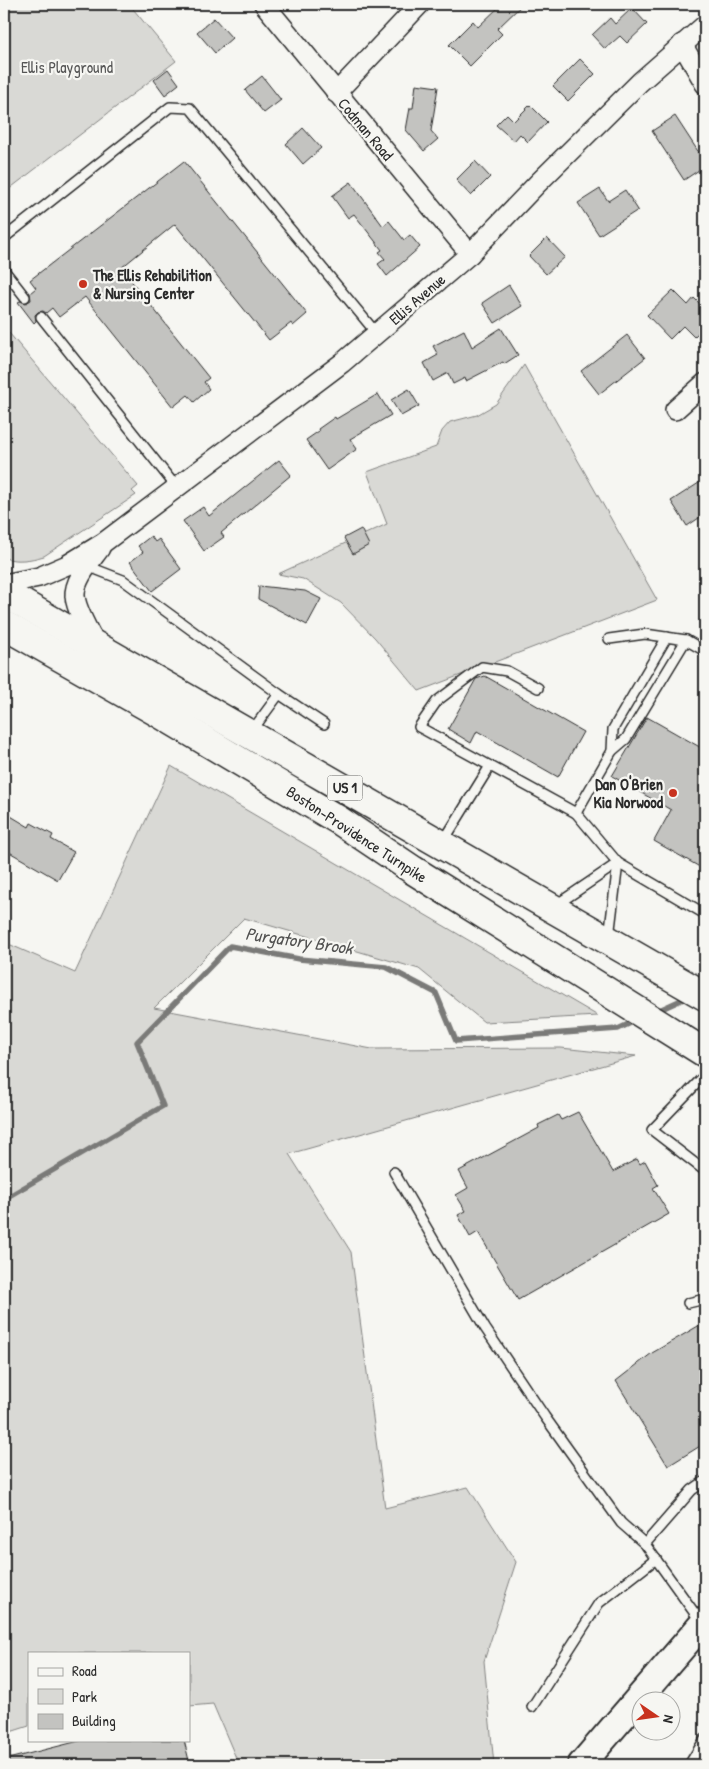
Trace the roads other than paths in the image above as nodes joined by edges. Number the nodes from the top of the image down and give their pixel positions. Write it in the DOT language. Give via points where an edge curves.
graph roads {
  1 [pos="264,4"];
  2 [pos="420,4"];
  3 [pos="705,25"];
  4 [pos="682,44"];
  5 [pos="705,84"];
  6 [pos="336,93"];
  7 [pos="4,238"];
  8 [pos="470,254"];
  9 [pos="4,270"];
  10 [pos="25,297"];
  11 [pos="41,317"];
  12 [pos="377,334"];
  13 [pos="705,383"];
  14 [pos="675,410"];
  15 [pos="177,488"];
  16 [pos="103,543"];
  17 [pos="87,566"];
  18 [pos="4,584"];
  19 [pos="4,593"];
  20 [pos="5,626"];
  21 [pos="667,637"];
  22 [pos="609,639"];
  23 [pos="686,640"];
  24 [pos="97,647"];
  25 [pos="705,651"];
  26 [pos="538,688"];
  27 [pos="279,694"];
  28 [pos="324,724"];
  29 [pos="249,734"];
  30 [pos="612,751"];
  31 [pos="490,766"];
  32 [pos="576,813"];
  33 [pos="442,844"];
  34 [pos="618,863"];
  35 [pos="553,907"];
  36 [pos="705,914"];
  37 [pos="608,940"];
  38 [pos="696,990"];
  39 [pos="705,1053"];
  40 [pos="705,1074"];
  41 [pos="705,1171"];
  42 [pos="394,1172"];
  43 [pos="705,1300"];
  44 [pos="688,1303"];
  45 [pos="705,1481"];
  46 [pos="646,1544"];
  47 [pos="656,1559"];
  48 [pos="704,1623"];
  49 [pos="532,1707"];
  50 [pos="705,1739"];
  51 [pos="581,1765"];
  52 [pos="689,1765"];
  1 -- 6 [label="street, Codman Road"];
  2 -- 6 [label="street"];
  3 -- 4 [label="street, Ellis Avenue"];
  4 -- 5 [label="street"];
  4 -- 8 [label="street, Ellis Avenue"];
  6 -- 8 [label="street, Codman Road"];
  7 -- 12 [label="lane" via="170,107 190,108"];
  8 -- 12 [label="street, Ellis Avenue"];
  9 -- 10 [label="lane"];
  11 -- 15 [label="lane"];
  12 -- 15 [label="street, Ellis Avenue"];
  13 -- 14 [label="street"];
  15 -- 16 [label="street, Ellis Avenue"];
  16 -- 17 [label="street, Ellis Avenue"];
  16 -- 18 [label="street, Ellis Avenue" via="67,565 39,577"];
  17 -- 24 [label="street, Ellis Avenue" via="80,576 75,596"];
  17 -- 27 [label="lane" via="123,580"];
  19 -- 24 [label="main road, Boston-Providence Turnpike / US 1"];
  20 -- 39 [label="main road, Boston-Providence Turnpike / US 1" via="340,821"];
  21 -- 22 [label="lane" via="645,634"];
  21 -- 23 [label="lane"];
  21 -- 30 [label="lane" via="613,729"];
  23 -- 25 [label="lane"];
  23 -- 30 [label="lane" via="626,740"];
  24 -- 29 [label="main road, Boston-Providence Turnpike / US 1"];
  26 -- 31 [label="lane" via="507,671 482,667 437,701 419,727"];
  27 -- 28 [label="lane"];
  27 -- 29 [label="lane"];
  29 -- 33 [label="main road, Boston-Providence Turnpike / US 1"];
  30 -- 32 [label="lane"];
  31 -- 32 [label="lane"];
  31 -- 33 [label="lane"];
  32 -- 34 [label="lane"];
  33 -- 35 [label="main road, Boston-Providence Turnpike / US 1"];
  34 -- 35 [label="lane"];
  34 -- 36 [label="lane"];
  34 -- 37 [label="lane"];
  35 -- 37 [label="main road, Boston-Providence Turnpike / US 1"];
  37 -- 38 [label="main road, Boston-Providence Turnpike / US 1"];
  40 -- 41 [label="lane" via="652,1130"];
  42 -- 46 [label="lane" via="485,1328 540,1410 621,1523"];
  43 -- 44 [label="lane"];
  45 -- 46 [label="lane" via="692,1490"];
  46 -- 47 [label="lane"];
  47 -- 48 [label="lane"];
  47 -- 49 [label="lane" via="599,1603"];
  48 -- 51 [label="main road"];
  50 -- 52 [label="lane"];
}
